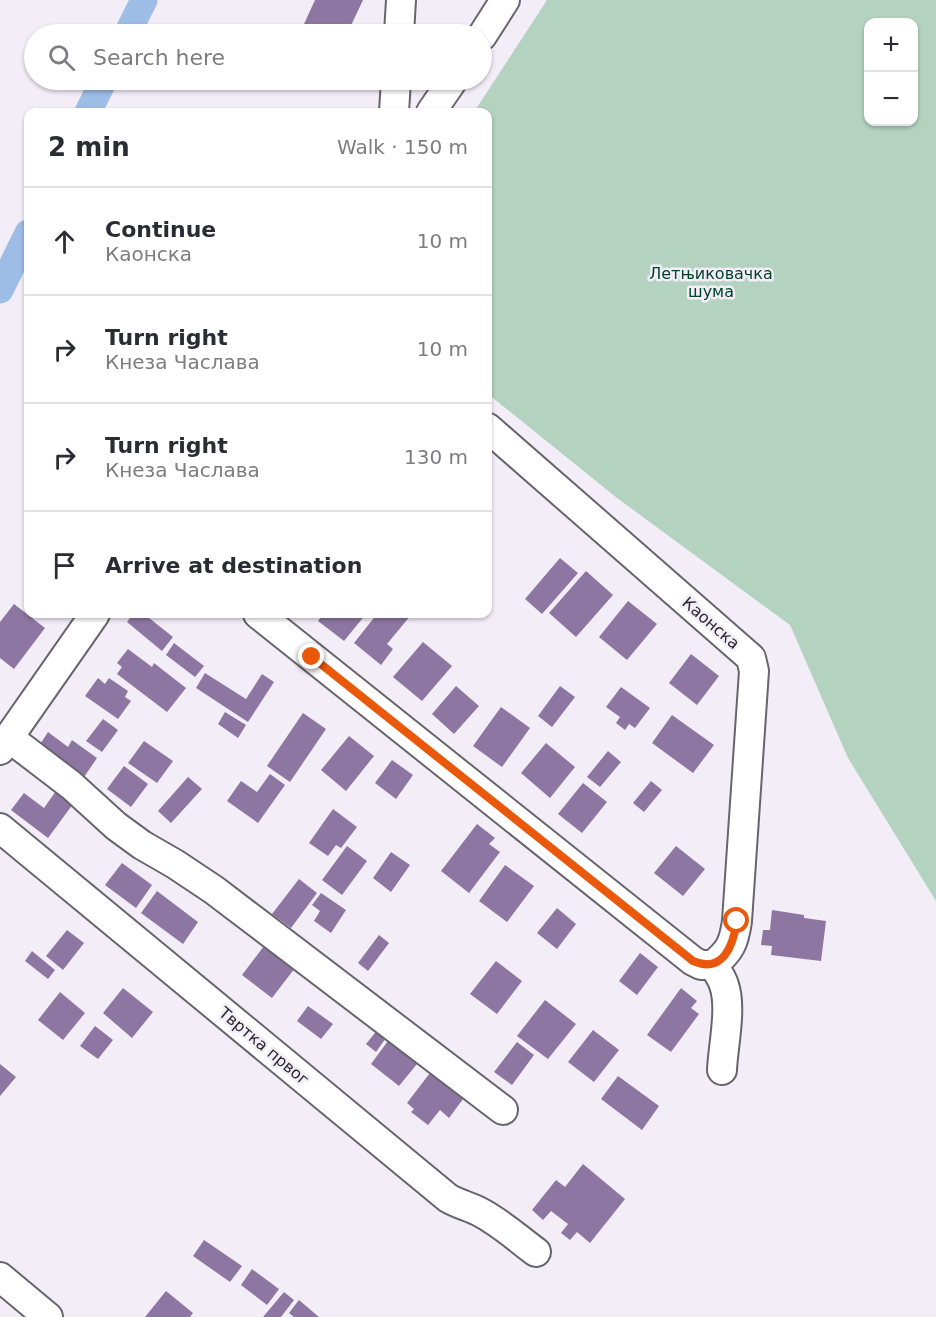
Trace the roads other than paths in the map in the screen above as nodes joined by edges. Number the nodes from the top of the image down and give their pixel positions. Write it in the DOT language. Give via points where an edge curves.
graph roads {
  1 [pos="401,0"];
  2 [pos="505,0"];
  3 [pos="400,24"];
  4 [pos="490,24"];
  5 [pos="395,90"];
  6 [pos="446,90"];
  7 [pos="394,108"];
  8 [pos="434,108"];
  9 [pos="492,431"];
  10 [pos="92,618"];
  11 [pos="263,618"];
  12 [pos="4,743"];
  13 [pos="0,828"];
  14 [pos="713,965"];
  15 [pos="722,1070"];
  16 [pos="503,1110"];
  17 [pos="536,1252"];
  18 [pos="0,1276"];
  19 [pos="48,1317"];
  1 -- 3 [label="street"];
  2 -- 4 [label="street"];
  5 -- 7 [label="street"];
  6 -- 8 [label="street"];
  9 -- 14 [label="street, Каонска" via="751,658 754,671 737,921 728,953"];
  10 -- 12 [label="street"];
  11 -- 14 [label="street" via="693,961"];
  12 -- 16 [label="street" via="71,784 116,826 214,890"];
  13 -- 17 [label="street, Твртка првог" via="448,1198 477,1210"];
  14 -- 15 [label="street" via="726,992"];
  18 -- 19 [label="street"];
}
